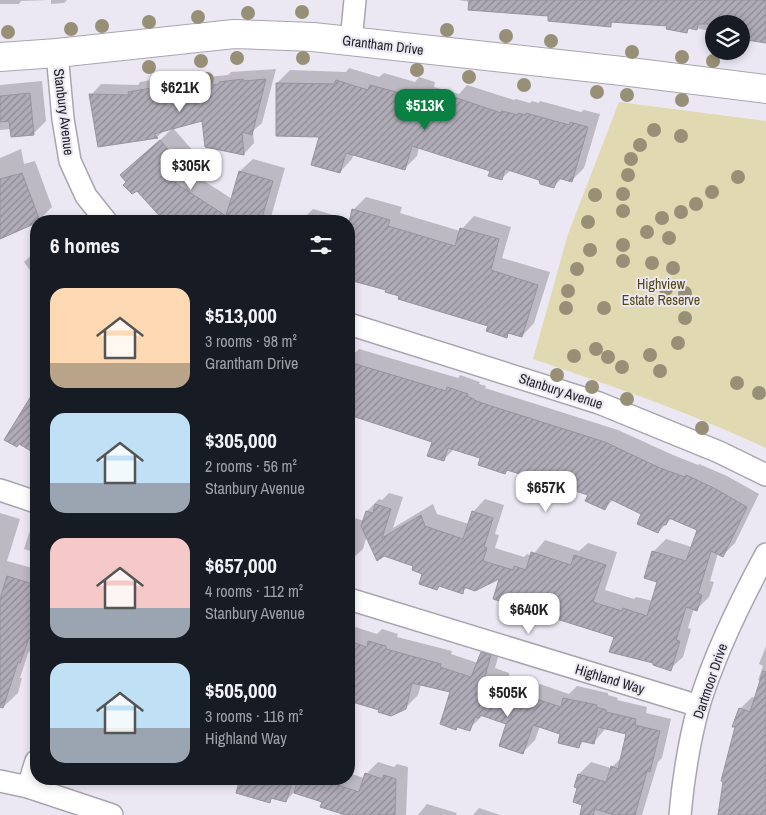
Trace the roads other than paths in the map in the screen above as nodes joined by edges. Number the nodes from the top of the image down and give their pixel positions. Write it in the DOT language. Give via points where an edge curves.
graph roads {
  1 [pos="355,0"];
  2 [pos="351,41"];
  3 [pos="57,53"];
  4 [pos="0,58"];
  5 [pos="766,89"];
  6 [pos="101,215"];
  7 [pos="355,326"];
  8 [pos="766,475"];
  9 [pos="0,490"];
  10 [pos="30,500"];
  11 [pos="766,554"];
  12 [pos="355,601"];
  13 [pos="699,706"];
  14 [pos="30,780"];
  15 [pos="0,781"];
  16 [pos="28,787"];
  17 [pos="112,815"];
  18 [pos="680,815"];
  1 -- 2 [label="street"];
  2 -- 3 [label="street, Grantham Drive" via="234,34"];
  2 -- 5 [label="street, Grantham Drive"];
  3 -- 4 [label="street, Grantham Drive"];
  3 -- 6 [label="street, Stanbury Avenue" via="70,161 86,196"];
  7 -- 8 [label="street, Stanbury Avenue" via="599,403 719,452"];
  9 -- 10 [label="street"];
  11 -- 13 [label="street, Dartmoor Drive" via="713,667"];
  12 -- 13 [label="street, Highland Way"];
  13 -- 18 [label="street, Dartmoor Drive"];
  14 -- 16 [label="street"];
  15 -- 16 [label="street"];
  16 -- 17 [label="street"];
}
